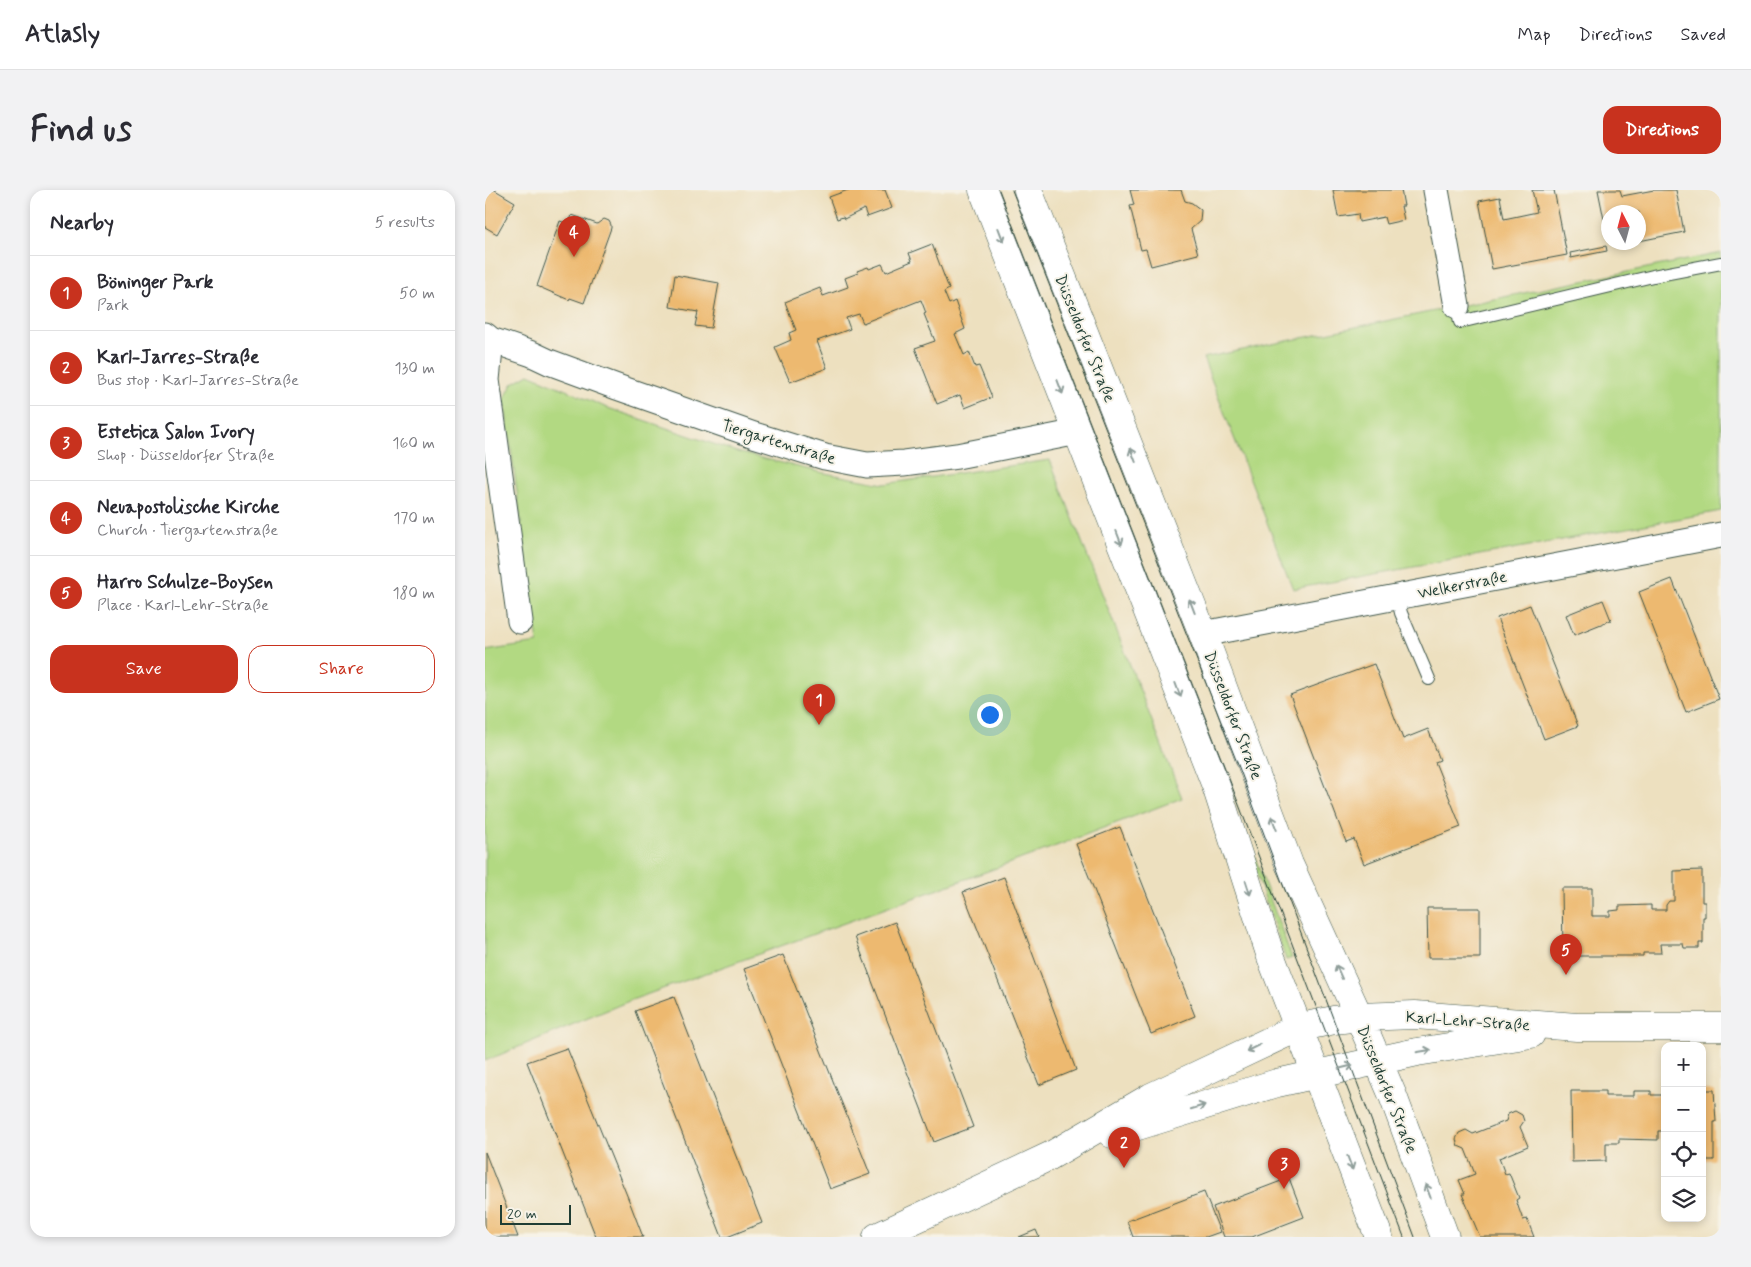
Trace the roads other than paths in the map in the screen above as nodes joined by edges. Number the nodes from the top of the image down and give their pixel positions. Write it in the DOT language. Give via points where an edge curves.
graph roads {
  1 [pos="983,190"];
  2 [pos="1028,190"];
  3 [pos="1436,190"];
  4 [pos="1721,264"];
  5 [pos="1457,306"];
  6 [pos="488,338"];
  7 [pos="1078,432"];
  8 [pos="1721,535"];
  9 [pos="1397,596"];
  10 [pos="520,621"];
  11 [pos="1203,634"];
  12 [pos="1429,679"];
  13 [pos="1359,1017"];
  14 [pos="1577,1027"];
  15 [pos="1721,1027"];
  16 [pos="1297,1028"];
  17 [pos="1377,1061"];
  18 [pos="1317,1075"];
  19 [pos="1049,1156"];
  20 [pos="877,1237"];
  21 [pos="1379,1237"];
  22 [pos="1445,1237"];
  1 -- 7 [label="main road, one-way"];
  11 -- 2 [label="main road, Düsseldorfer Straße, one-way"];
  3 -- 5 [label="street"];
  4 -- 5 [label="lane" via="1653,276 1460,322"];
  6 -- 7 [label="street, Tiergartenstraße" via="754,435 825,457 867,464 957,456"];
  6 -- 10 [label="street, Tiergartenstraße" via="487,380"];
  7 -- 16 [label="main road, one-way" via="1216,786"];
  8 -- 9 [label="street, Welkerstraße"];
  9 -- 11 [label="street, Welkerstraße"];
  9 -- 12 [label="lane"];
  13 -- 11 [label="main road, Düsseldorfer Straße, one-way" via="1289,864"];
  13 -- 14 [label="main road, Karl-Lehr-Straße" via="1415,1015"];
  13 -- 16 [label="main road, Karl-Lehr-Straße"];
  13 -- 17 [label="main road, Düsseldorfer Straße"];
  14 -- 15 [label="main road, Karl-Lehr-Straße"];
  17 -- 14 [label="main road, Karl-Lehr-Straße, one-way"];
  16 -- 18 [label="main road"];
  16 -- 19 [label="main road, Karl-Lehr-Straße, one-way" via="1151,1098"];
  18 -- 17 [label="main road, Karl-Lehr-Straße, one-way"];
  22 -- 17 [label="main road, Düsseldorfer Straße, one-way"];
  19 -- 18 [label="main road, Karl-Lehr-Straße, one-way" via="1170,1115 1277,1083"];
  18 -- 21 [label="main road, one-way"];
  19 -- 20 [label="main road"];
}
